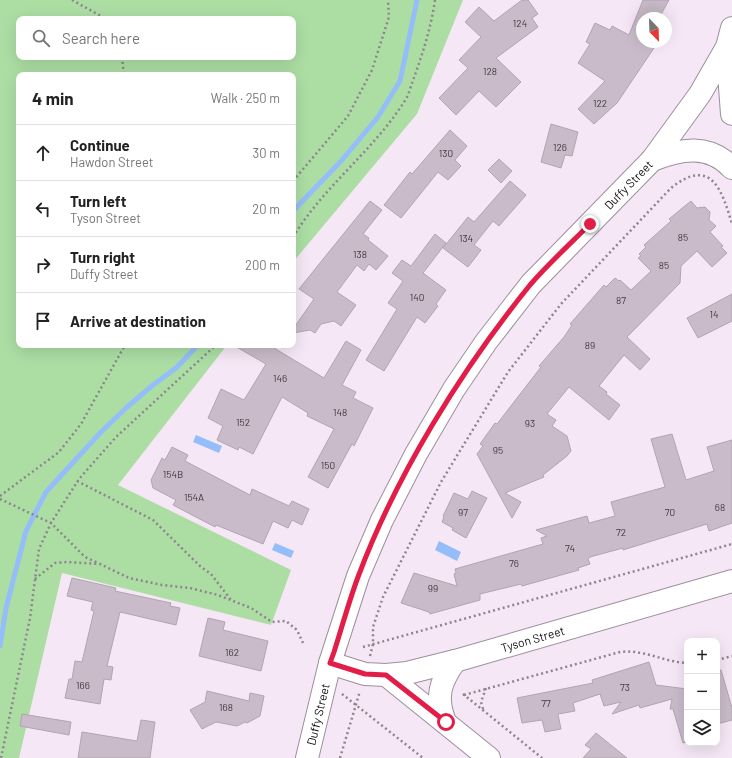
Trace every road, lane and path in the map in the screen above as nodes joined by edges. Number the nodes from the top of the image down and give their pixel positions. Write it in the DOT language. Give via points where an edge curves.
graph roads {
  1 [pos="72,0"];
  2 [pos="388,0"];
  3 [pos="435,0"];
  4 [pos="101,16"];
  5 [pos="730,38"];
  6 [pos="122,60"];
  7 [pos="124,72"];
  8 [pos="732,114"];
  9 [pos="652,160"];
  10 [pos="732,168"];
  11 [pos="296,177"];
  12 [pos="732,224"];
  13 [pos="296,232"];
  14 [pos="123,348"];
  15 [pos="213,348"];
  16 [pos="77,481"];
  17 [pos="0,496"];
  18 [pos="0,499"];
  19 [pos="50,523"];
  20 [pos="732,544"];
  21 [pos="100,564"];
  22 [pos="35,579"];
  23 [pos="732,581"];
  24 [pos="232,601"];
  25 [pos="303,644"];
  26 [pos="373,644"];
  27 [pos="363,647"];
  28 [pos="732,656"];
  29 [pos="720,659"];
  30 [pos="330,663"];
  31 [pos="684,663"];
  32 [pos="450,670"];
  33 [pos="386,675"];
  34 [pos="486,688"];
  35 [pos="464,695"];
  36 [pos="485,711"];
  37 [pos="446,722"];
  38 [pos="1,758"];
  39 [pos="307,758"];
  40 [pos="340,758"];
  41 [pos="423,758"];
  42 [pos="489,758"];
  43 [pos="542,758"];
  1 -- 4 [label="path"];
  2 -- 11 [label="path" via="389,17 372,70 348,116"];
  3 -- 13 [label="path" via="417,70 405,102 307,214"];
  5 -- 8 [label="street"];
  5 -- 9 [label="street, Duffy Street" via="700,94"];
  6 -- 7 [label="path"];
  9 -- 10 [label="street" via="669,153 687,150 706,152 728,163"];
  9 -- 30 [label="street, Duffy Street" via="531,284 454,389 382,520 358,576"];
  12 -- 26 [label="path" via="723,196 709,179 701,175 684,178 671,188 561,304 508,372 441,482 383,597 373,627"];
  14 -- 17 [label="path" via="81,424 59,452"];
  15 -- 16 [label="path" via="116,437"];
  16 -- 19 [label="path"];
  16 -- 24 [label="path" via="153,520 211,574"];
  18 -- 19 [label="path"];
  19 -- 21 [label="path" via="85,557"];
  19 -- 22 [label="path" via="39,549"];
  20 -- 26 [label="path"];
  21 -- 22 [label="path" via="55,563"];
  21 -- 24 [label="path" via="129,578 190,588"];
  22 -- 38 [label="path" via="30,618"];
  23 -- 32 [label="street, Tyson Street"];
  24 -- 25 [label="path" via="251,608 272,622 286,621 296,630"];
  26 -- 27 [label="path"];
  28 -- 29 [label="path"];
  30 -- 33 [label="street, Tyson Street" via="365,674"];
  30 -- 39 [label="street, Duffy Street"];
  31 -- 34 [label="path" via="640,652 620,652"];
  32 -- 33 [label="street, Tyson Street"];
  32 -- 35 [label="path"];
  32 -- 37 [label="street" via="440,694 440,708"];
  33 -- 37 [label="street"];
  34 -- 35 [label="path"];
  34 -- 36 [label="path" via="481,702"];
  35 -- 36 [label="path"];
  36 -- 43 [label="path"];
  37 -- 42 [label="street"];
  40 -- 41 [label="path" via="356,704"];
}
